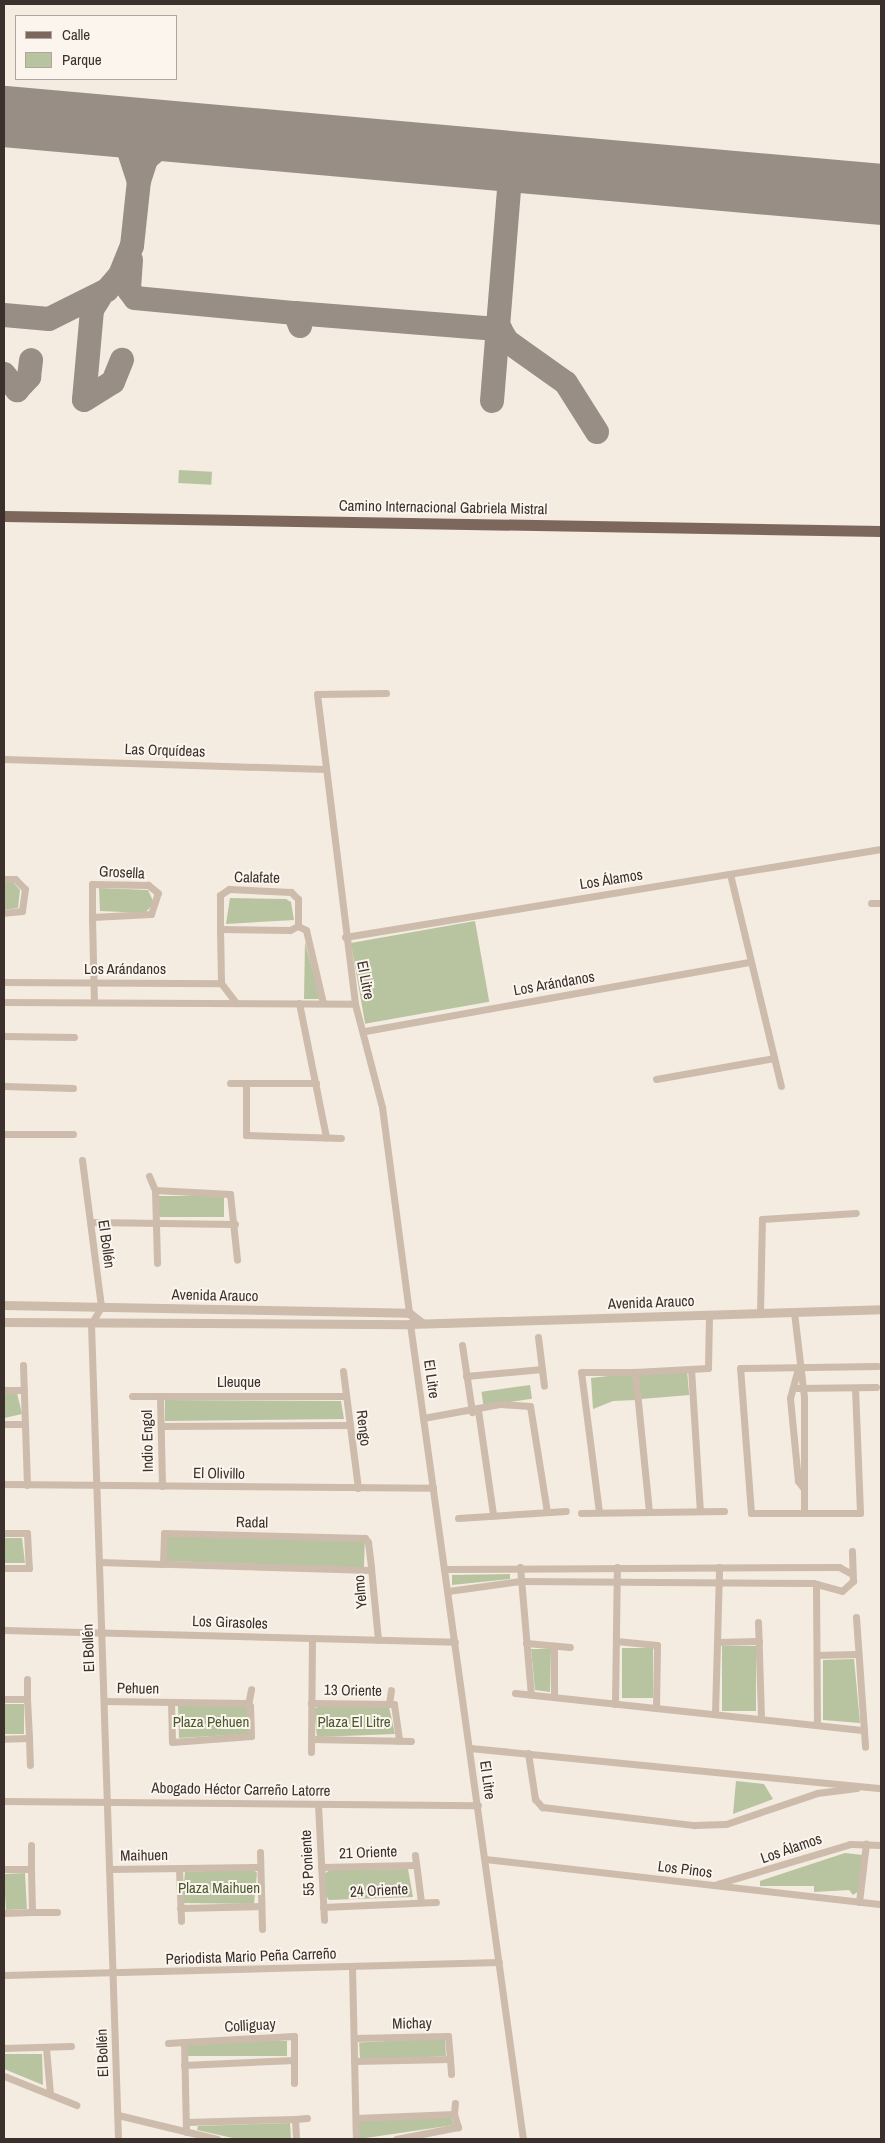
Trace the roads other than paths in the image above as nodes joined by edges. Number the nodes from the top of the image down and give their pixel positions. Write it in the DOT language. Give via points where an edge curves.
graph roads {
  1 [pos="4,516"];
  2 [pos="881,530"];
  3 [pos="386,693"];
  4 [pos="4,759"];
  5 [pos="325,769"];
  6 [pos="881,849"];
  7 [pos="730,874"];
  8 [pos="4,879"];
  9 [pos="872,903"];
  10 [pos="881,903"];
  11 [pos="4,913"];
  12 [pos="92,917"];
  13 [pos="298,926"];
  14 [pos="220,929"];
  15 [pos="345,937"];
  16 [pos="749,962"];
  17 [pos="4,982"];
  18 [pos="94,982"];
  19 [pos="221,983"];
  20 [pos="4,1002"];
  21 [pos="94,1002"];
  22 [pos="236,1003"];
  23 [pos="299,1003"];
  24 [pos="323,1004"];
  25 [pos="355,1004"];
  26 [pos="365,1031"];
  27 [pos="4,1036"];
  28 [pos="74,1037"];
  29 [pos="774,1058"];
  30 [pos="656,1079"];
  31 [pos="230,1083"];
  32 [pos="246,1083"];
  33 [pos="316,1083"];
  34 [pos="4,1086"];
  35 [pos="781,1086"];
  36 [pos="73,1088"];
  37 [pos="4,1134"];
  38 [pos="73,1134"];
  39 [pos="326,1137"];
  40 [pos="341,1138"];
  41 [pos="82,1160"];
  42 [pos="149,1176"];
  43 [pos="154,1190"];
  44 [pos="856,1213"];
  45 [pos="90,1222"];
  46 [pos="155,1223"];
  47 [pos="235,1224"];
  48 [pos="237,1260"];
  49 [pos="157,1263"];
  50 [pos="4,1305"];
  51 [pos="101,1307"];
  52 [pos="881,1309"];
  53 [pos="794,1312"];
  54 [pos="409,1313"];
  55 [pos="760,1313"];
  56 [pos="709,1314"];
  57 [pos="4,1322"];
  58 [pos="422,1323"];
  59 [pos="91,1324"];
  60 [pos="410,1324"];
  61 [pos="538,1337"];
  62 [pos="462,1345"];
  63 [pos="23,1364"];
  64 [pos="877,1366"];
  65 [pos="798,1367"];
  66 [pos="542,1368"];
  67 [pos="691,1369"];
  68 [pos="343,1371"];
  69 [pos="635,1372"];
  70 [pos="466,1376"];
  71 [pos="544,1386"];
  72 [pos="876,1387"];
  73 [pos="797,1388"];
  74 [pos="855,1388"];
  75 [pos="4,1390"];
  76 [pos="24,1390"];
  77 [pos="132,1396"];
  78 [pos="160,1396"];
  79 [pos="346,1396"];
  80 [pos="475,1411"];
  81 [pos="423,1418"];
  82 [pos="4,1424"];
  83 [pos="25,1424"];
  84 [pos="350,1425"];
  85 [pos="161,1426"];
  86 [pos="4,1484"];
  87 [pos="27,1485"];
  88 [pos="96,1485"];
  89 [pos="162,1486"];
  90 [pos="358,1488"];
  91 [pos="433,1488"];
  92 [pos="804,1488"];
  93 [pos="700,1511"];
  94 [pos="724,1511"];
  95 [pos="547,1512"];
  96 [pos="566,1512"];
  97 [pos="599,1512"];
  98 [pos="649,1512"];
  99 [pos="580,1513"];
  100 [pos="804,1513"];
  101 [pos="493,1514"];
  102 [pos="458,1518"];
  103 [pos="4,1533"];
  104 [pos="368,1542"];
  105 [pos="852,1551"];
  106 [pos="99,1562"];
  107 [pos="164,1564"];
  108 [pos="520,1567"];
  109 [pos="617,1567"];
  110 [pos="719,1567"];
  111 [pos="4,1568"];
  112 [pos="444,1568"];
  113 [pos="371,1570"];
  114 [pos="852,1575"];
  115 [pos="520,1581"];
  116 [pos="617,1582"];
  117 [pos="718,1582"];
  118 [pos="816,1584"];
  119 [pos="448,1591"];
  120 [pos="856,1617"];
  121 [pos="758,1622"];
  122 [pos="4,1630"];
  123 [pos="102,1633"];
  124 [pos="312,1638"];
  125 [pos="378,1640"];
  126 [pos="616,1641"];
  127 [pos="759,1641"];
  128 [pos="455,1642"];
  129 [pos="717,1642"];
  130 [pos="526,1644"];
  131 [pos="554,1646"];
  132 [pos="570,1647"];
  133 [pos="858,1654"];
  134 [pos="817,1655"];
  135 [pos="27,1679"];
  136 [pos="251,1689"];
  137 [pos="391,1690"];
  138 [pos="515,1693"];
  139 [pos="531,1695"];
  140 [pos="554,1697"];
  141 [pos="4,1699"];
  142 [pos="27,1699"];
  143 [pos="104,1701"];
  144 [pos="171,1702"];
  145 [pos="311,1703"];
  146 [pos="392,1704"];
  147 [pos="615,1704"];
  148 [pos="249,1705"];
  149 [pos="656,1708"];
  150 [pos="715,1714"];
  151 [pos="761,1719"];
  152 [pos="817,1725"];
  153 [pos="864,1730"];
  154 [pos="29,1738"];
  155 [pos="4,1739"];
  156 [pos="311,1739"];
  157 [pos="399,1741"];
  158 [pos="412,1741"];
  159 [pos="865,1747"];
  160 [pos="470,1748"];
  161 [pos="311,1752"];
  162 [pos="528,1752"];
  163 [pos="30,1765"];
  164 [pos="814,1780"];
  165 [pos="869,1786"];
  166 [pos="881,1788"];
  167 [pos="817,1793"];
  168 [pos="107,1800"];
  169 [pos="4,1801"];
  170 [pos="318,1805"];
  171 [pos="478,1805"];
  172 [pos="866,1844"];
  173 [pos="31,1845"];
  174 [pos="881,1845"];
  175 [pos="260,1852"];
  176 [pos="415,1855"];
  177 [pos="485,1859"];
  178 [pos="416,1865"];
  179 [pos="260,1867"];
  180 [pos="321,1867"];
  181 [pos="179,1868"];
  182 [pos="4,1869"];
  183 [pos="31,1869"];
  184 [pos="109,1869"];
  185 [pos="712,1886"];
  186 [pos="421,1902"];
  187 [pos="436,1902"];
  188 [pos="859,1902"];
  189 [pos="881,1904"];
  190 [pos="261,1906"];
  191 [pos="323,1907"];
  192 [pos="180,1908"];
  193 [pos="32,1912"];
  194 [pos="58,1912"];
  195 [pos="4,1913"];
  196 [pos="324,1920"];
  197 [pos="181,1921"];
  198 [pos="262,1929"];
  199 [pos="499,1962"];
  200 [pos="352,1967"];
  201 [pos="113,1974"];
  202 [pos="4,1975"];
  203 [pos="354,2038"];
  204 [pos="184,2042"];
  205 [pos="168,2043"];
  206 [pos="71,2046"];
  207 [pos="4,2048"];
  208 [pos="46,2048"];
  209 [pos="450,2059"];
  210 [pos="294,2060"];
  211 [pos="354,2061"];
  212 [pos="184,2065"];
  213 [pos="451,2074"];
  214 [pos="4,2076"];
  215 [pos="294,2084"];
  216 [pos="50,2094"];
  217 [pos="455,2103"];
  218 [pos="76,2105"];
  219 [pos="454,2114"];
  220 [pos="118,2115"];
  221 [pos="307,2118"];
  222 [pos="356,2118"];
  223 [pos="295,2119"];
  224 [pos="186,2122"];
  225 [pos="186,2132"];
  226 [pos="118,2139"];
  227 [pos="217,2139"];
  228 [pos="296,2139"];
  229 [pos="356,2139"];
  230 [pos="396,2139"];
  231 [pos="523,2139"];
  1 -- 2 [label="main road, Camino Internacional Gabriela Mistral"];
  3 -- 5 [label="street, El Litre" via="318,694"];
  4 -- 5 [label="street, Las Orquídeas"];
  5 -- 15 [label="street, El Litre"];
  6 -- 7 [label="street, Los Álamos"];
  7 -- 15 [label="street, Los Álamos"];
  7 -- 16 [label="street"];
  8 -- 11 [label="street" via="15,879 25,889 22,911"];
  9 -- 10 [label="street"];
  12 -- 12 [label="street, Grosella" via="92,884 148,885 158,893 151,914"];
  12 -- 18 [label="street, Grosella"];
  13 -- 14 [label="street" via="290,930"];
  13 -- 14 [label="street, Calafate" via="298,900 292,892 229,889 220,895"];
  13 -- 24 [label="street" via="306,930"];
  14 -- 19 [label="street, Calafate"];
  15 -- 25 [label="street, El Litre"];
  16 -- 26 [label="street, Los Arándanos"];
  16 -- 29 [label="street"];
  17 -- 18 [label="street, Los Arándanos"];
  18 -- 19 [label="street, Los Arándanos"];
  18 -- 21 [label="street, Grosella"];
  19 -- 22 [label="street"];
  20 -- 21 [label="street"];
  21 -- 22 [label="street"];
  22 -- 23 [label="street"];
  23 -- 24 [label="street"];
  23 -- 33 [label="street"];
  24 -- 25 [label="street"];
  25 -- 26 [label="street, El Litre"];
  26 -- 54 [label="street, El Litre" via="387,1137"];
  27 -- 28 [label="street"];
  29 -- 30 [label="street"];
  29 -- 35 [label="street"];
  31 -- 32 [label="street"];
  32 -- 33 [label="street"];
  32 -- 39 [label="street" via="246,1135"];
  33 -- 39 [label="street"];
  34 -- 36 [label="street"];
  37 -- 38 [label="street"];
  39 -- 40 [label="street"];
  41 -- 45 [label="street, El Bollén"];
  42 -- 43 [label="street"];
  43 -- 46 [label="street"];
  43 -- 47 [label="street" via="226,1191 233,1197"];
  44 -- 55 [label="street" via="762,1219"];
  45 -- 46 [label="street"];
  45 -- 51 [label="street, El Bollén"];
  46 -- 47 [label="street"];
  46 -- 49 [label="street"];
  47 -- 48 [label="street"];
  50 -- 51 [label="street, Avenida Arauco"];
  51 -- 54 [label="street, Avenida Arauco"];
  51 -- 59 [label="street"];
  52 -- 53 [label="street, Avenida Arauco"];
  53 -- 55 [label="street, Avenida Arauco"];
  53 -- 65 [label="street"];
  54 -- 58 [label="street"];
  54 -- 60 [label="street, El Litre"];
  55 -- 56 [label="street, Avenida Arauco"];
  56 -- 58 [label="street, Avenida Arauco"];
  56 -- 67 [label="street" via="708,1368"];
  57 -- 59 [label="street, Avenida Arauco"];
  58 -- 60 [label="street, Avenida Arauco"];
  59 -- 60 [label="street, Avenida Arauco"];
  59 -- 88 [label="street, El Bollén"];
  60 -- 81 [label="street, El Litre"];
  61 -- 66 [label="street"];
  62 -- 70 [label="street"];
  63 -- 76 [label="street"];
  64 -- 65 [label="street"];
  65 -- 73 [label="street"];
  65 -- 100 [label="street" via="740,1368 750,1513"];
  66 -- 70 [label="street"];
  66 -- 71 [label="street"];
  67 -- 69 [label="street"];
  67 -- 93 [label="street"];
  68 -- 79 [label="street, Rengo"];
  69 -- 97 [label="street" via="581,1372"];
  69 -- 98 [label="street"];
  70 -- 80 [label="street"];
  72 -- 74 [label="street"];
  73 -- 74 [label="street"];
  73 -- 92 [label="street"];
  73 -- 92 [label="street" via="798,1481"];
  74 -- 100 [label="street" via="860,1513"];
  75 -- 76 [label="street"];
  76 -- 83 [label="street"];
  77 -- 78 [label="street, Lleuque"];
  78 -- 79 [label="street, Lleuque"];
  78 -- 85 [label="street, Indio Engol"];
  79 -- 84 [label="street, Rengo"];
  80 -- 81 [label="street"];
  80 -- 95 [label="street" via="500,1404 530,1406"];
  80 -- 101 [label="street"];
  81 -- 91 [label="street, El Litre"];
  82 -- 83 [label="street"];
  83 -- 87 [label="street"];
  84 -- 85 [label="street"];
  84 -- 90 [label="street, Rengo"];
  85 -- 89 [label="street, Indio Engol"];
  86 -- 87 [label="street, El Olivillo"];
  87 -- 88 [label="street, El Olivillo"];
  88 -- 89 [label="street, El Olivillo"];
  88 -- 106 [label="street, El Bollén"];
  89 -- 90 [label="street, El Olivillo"];
  90 -- 91 [label="street, El Olivillo"];
  91 -- 112 [label="street, El Litre"];
  92 -- 100 [label="street"];
  93 -- 94 [label="street"];
  93 -- 98 [label="street"];
  95 -- 96 [label="street"];
  95 -- 101 [label="street"];
  97 -- 98 [label="street"];
  97 -- 99 [label="street"];
  101 -- 102 [label="street"];
  103 -- 111 [label="street" via="27,1533 29,1568"];
  104 -- 107 [label="street, Radal" via="364,1538 164,1533"];
  104 -- 113 [label="street, Yelmo"];
  105 -- 114 [label="street"];
  106 -- 107 [label="street"];
  106 -- 123 [label="street, El Bollén"];
  107 -- 113 [label="street"];
  108 -- 109 [label="street"];
  108 -- 112 [label="street"];
  108 -- 115 [label="street"];
  109 -- 110 [label="street"];
  109 -- 116 [label="street"];
  110 -- 114 [label="street" via="839,1567"];
  110 -- 117 [label="street"];
  112 -- 119 [label="street, El Litre"];
  113 -- 125 [label="street, Yelmo"];
  114 -- 118 [label="street" via="850,1588 842,1591"];
  115 -- 116 [label="street"];
  115 -- 119 [label="street"];
  115 -- 130 [label="street"];
  116 -- 117 [label="street"];
  116 -- 126 [label="street"];
  117 -- 118 [label="street"];
  117 -- 129 [label="street"];
  118 -- 134 [label="street"];
  119 -- 128 [label="street, El Litre"];
  120 -- 133 [label="street"];
  121 -- 127 [label="street"];
  122 -- 123 [label="street, Los Girasoles"];
  123 -- 124 [label="street, Los Girasoles"];
  123 -- 143 [label="street, El Bollén"];
  124 -- 125 [label="street, Los Girasoles"];
  124 -- 145 [label="street"];
  125 -- 128 [label="street, Los Girasoles"];
  126 -- 147 [label="street"];
  126 -- 149 [label="street" via="657,1645"];
  127 -- 129 [label="street"];
  127 -- 151 [label="street"];
  128 -- 160 [label="street, El Litre"];
  129 -- 150 [label="street"];
  130 -- 131 [label="street"];
  130 -- 139 [label="street"];
  131 -- 132 [label="street"];
  131 -- 140 [label="street"];
  133 -- 134 [label="street"];
  133 -- 153 [label="street"];
  134 -- 152 [label="street"];
  135 -- 142 [label="street"];
  136 -- 148 [label="street"];
  137 -- 146 [label="street"];
  138 -- 139 [label="street"];
  139 -- 140 [label="street"];
  140 -- 147 [label="street"];
  141 -- 142 [label="street"];
  142 -- 154 [label="street"];
  143 -- 144 [label="street, Pehuen"];
  143 -- 168 [label="street, El Bollén"];
  144 -- 148 [label="street, Pehuen"];
  144 -- 148 [label="street" via="172,1742 251,1736"];
  145 -- 146 [label="street, 13 Oriente"];
  145 -- 156 [label="street"];
  146 -- 157 [label="street"];
  147 -- 149 [label="street"];
  149 -- 150 [label="street"];
  150 -- 151 [label="street"];
  151 -- 152 [label="street"];
  152 -- 153 [label="street"];
  153 -- 159 [label="street"];
  154 -- 155 [label="street"];
  154 -- 163 [label="street"];
  156 -- 157 [label="street"];
  156 -- 161 [label="street"];
  157 -- 158 [label="street"];
  160 -- 162 [label="street"];
  160 -- 171 [label="street, El Litre"];
  162 -- 164 [label="street"];
  162 -- 167 [label="street" via="535,1799 542,1807 708,1826"];
  164 -- 165 [label="street"];
  164 -- 167 [label="street"];
  165 -- 166 [label="street"];
  165 -- 167 [label="street"];
  168 -- 169 [label="street, Abogado Héctor Carreño Latorre"];
  168 -- 170 [label="street, Abogado Héctor Carreño Latorre"];
  168 -- 184 [label="street, El Bollén"];
  170 -- 171 [label="street, Abogado Héctor Carreño Latorre"];
  170 -- 180 [label="street, 55 Poniente"];
  171 -- 177 [label="street, El Litre"];
  172 -- 174 [label="street, Los Álamos"];
  172 -- 185 [label="street, Los Álamos" via="830,1848"];
  172 -- 188 [label="street"];
  173 -- 183 [label="street"];
  175 -- 179 [label="street"];
  176 -- 178 [label="street"];
  177 -- 185 [label="street, Los Pinos"];
  177 -- 199 [label="street, El Litre"];
  178 -- 180 [label="street, 21 Oriente"];
  178 -- 186 [label="street"];
  179 -- 181 [label="street, Maihuen"];
  179 -- 190 [label="street"];
  180 -- 191 [label="street, 55 Poniente"];
  181 -- 184 [label="street, Maihuen"];
  181 -- 192 [label="street"];
  182 -- 183 [label="street"];
  183 -- 193 [label="street"];
  184 -- 201 [label="street, El Bollén"];
  185 -- 188 [label="street, Los Pinos"];
  186 -- 187 [label="street, 24 Oriente"];
  186 -- 191 [label="street, 24 Oriente"];
  188 -- 189 [label="street, Los Pinos"];
  190 -- 192 [label="street"];
  190 -- 198 [label="street"];
  191 -- 196 [label="street, 55 Poniente"];
  192 -- 197 [label="street"];
  193 -- 194 [label="street"];
  193 -- 195 [label="street"];
  199 -- 200 [label="street, Periodista Mario Peña Carreño"];
  199 -- 231 [label="street, El Litre"];
  200 -- 201 [label="street, Periodista Mario Peña Carreño"];
  200 -- 203 [label="street"];
  201 -- 202 [label="street, Periodista Mario Peña Carreño"];
  201 -- 220 [label="street, El Bollén"];
  203 -- 209 [label="street, Michay" via="448,2036"];
  203 -- 211 [label="street"];
  204 -- 205 [label="street, Colliguay"];
  204 -- 210 [label="street, Colliguay" via="294,2036"];
  204 -- 212 [label="street"];
  206 -- 208 [label="street"];
  207 -- 208 [label="street"];
  208 -- 216 [label="street"];
  209 -- 211 [label="street"];
  209 -- 213 [label="street, Michay"];
  210 -- 212 [label="street"];
  210 -- 215 [label="street, Colliguay"];
  211 -- 222 [label="street"];
  212 -- 224 [label="street"];
  214 -- 216 [label="street"];
  216 -- 218 [label="street"];
  217 -- 219 [label="street"];
  219 -- 222 [label="street"];
  219 -- 230 [label="street" via="458,2127"];
  220 -- 225 [label="street"];
  220 -- 226 [label="street, El Bollén"];
  221 -- 223 [label="street"];
  222 -- 229 [label="street"];
  223 -- 224 [label="street"];
  223 -- 228 [label="street"];
  224 -- 225 [label="street"];
  225 -- 227 [label="street"];
}
